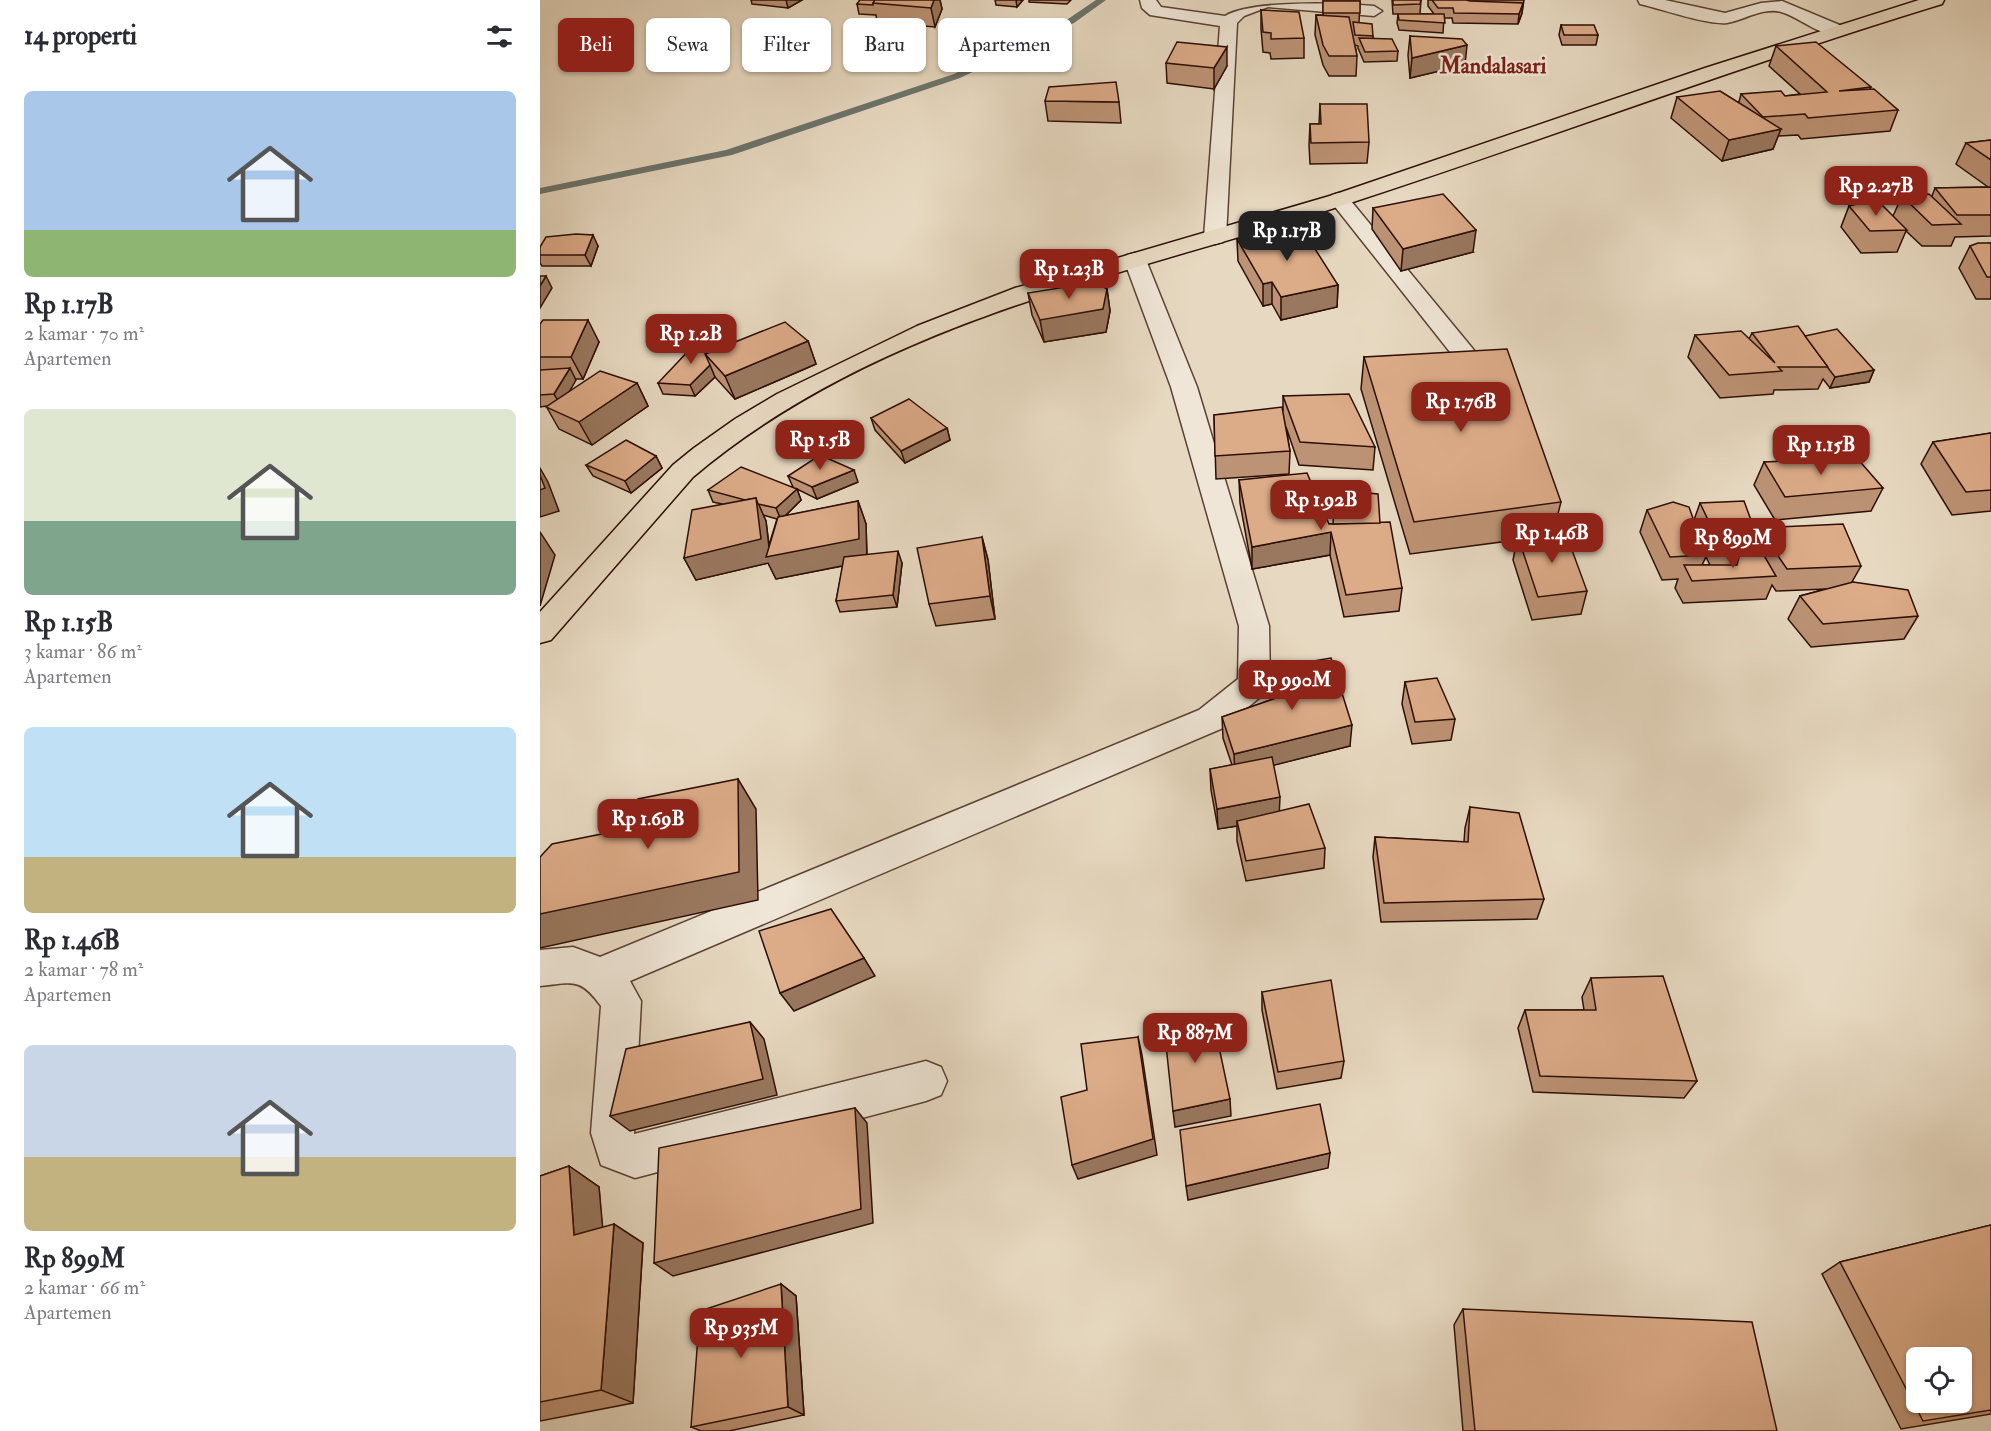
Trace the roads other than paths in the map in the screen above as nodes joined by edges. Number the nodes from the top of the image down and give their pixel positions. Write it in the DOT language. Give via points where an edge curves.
graph roads {
  1 [pos="1148,0"];
  2 [pos="1647,0"];
  3 [pos="1936,0"];
  4 [pos="1738,7"];
  5 [pos="1374,11"];
  6 [pos="1229,22"];
  7 [pos="1836,30"];
  8 [pos="1339,199"];
  9 [pos="1215,237"];
  10 [pos="1135,260"];
  11 [pos="1478,371"];
  12 [pos="540,632"];
  13 [pos="540,968"];
  14 [pos="601,975"];
  15 [pos="926,1081"];
  1 -- 6 [label="street" via="1156,11"];
  2 -- 4 [label="street" via="1725,18"];
  3 -- 7 [label="main road"];
  4 -- 7 [label="street" via="1782,6"];
  5 -- 6 [label="street" via="1268,2 1238,12"];
  6 -- 9 [label="street"];
  7 -- 8 [label="main road"];
  8 -- 9 [label="main road"];
  8 -- 11 [label="street"];
  9 -- 10 [label="main road"];
  10 -- 12 [label="main road" via="976,310 888,347 753,417 683,471"];
  10 -- 14 [label="street" via="1184,387 1254,626 1254,684 1211,719"];
  13 -- 14 [label="street" via="573,965"];
  14 -- 15 [label="street" via="621,1001 612,1132 616,1150 635,1156"];
}
